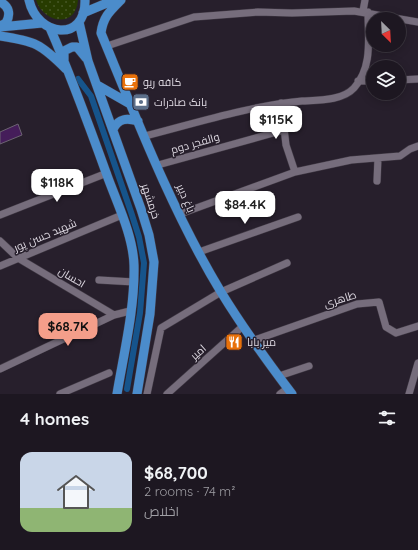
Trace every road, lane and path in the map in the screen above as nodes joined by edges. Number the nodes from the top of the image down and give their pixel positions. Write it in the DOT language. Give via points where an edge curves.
graph roads {
  1 [pos="29,0"];
  2 [pos="85,0"];
  3 [pos="114,0"];
  4 [pos="121,0"];
  5 [pos="365,0"];
  6 [pos="0,2"];
  7 [pos="366,12"];
  8 [pos="81,18"];
  9 [pos="406,20"];
  10 [pos="42,22"];
  11 [pos="418,22"];
  12 [pos="0,27"];
  13 [pos="50,28"];
  14 [pos="0,36"];
  15 [pos="107,46"];
  16 [pos="368,52"];
  17 [pos="64,61"];
  18 [pos="88,61"];
  19 [pos="70,74"];
  20 [pos="418,79"];
  21 [pos="406,80"];
  22 [pos="358,81"];
  23 [pos="366,81"];
  24 [pos="97,85"];
  25 [pos="281,103"];
  26 [pos="132,105"];
  27 [pos="138,121"];
  28 [pos="113,129"];
  29 [pos="284,130"];
  30 [pos="144,136"];
  31 [pos="418,146"];
  32 [pos="378,158"];
  33 [pos="158,165"];
  34 [pos="295,172"];
  35 [pos="106,173"];
  36 [pos="377,181"];
  37 [pos="180,214"];
  38 [pos="0,215"];
  39 [pos="122,215"];
  40 [pos="298,216"];
  41 [pos="0,241"];
  42 [pos="199,252"];
  43 [pos="18,258"];
  44 [pos="287,263"];
  45 [pos="0,266"];
  46 [pos="99,280"];
  47 [pos="134,282"];
  48 [pos="221,292"];
  49 [pos="130,311"];
  50 [pos="114,315"];
  51 [pos="243,326"];
  52 [pos="418,326"];
  53 [pos="252,341"];
  54 [pos="418,363"];
  55 [pos="309,366"];
  56 [pos="0,369"];
  57 [pos="108,373"];
  58 [pos="279,376"];
  59 [pos="120,392"];
  60 [pos="287,392"];
  61 [pos="136,393"];
  62 [pos="169,393"];
  63 [pos="60,394"];
  64 [pos="147,394"];
  65 [pos="409,394"];
  1 -- 10 [label="main road" via="35,15"];
  2 -- 8 [label="main road"];
  3 -- 8 [label="main road"];
  4 -- 15 [label="main road, باغ دبیر" via="102,22 101,33"];
  5 -- 7 [label="street"];
  6 -- 12 [label="main road" via="8,8 9,14 6,23"];
  7 -- 15 [label="street" via="258,12 194,17"];
  8 -- 13 [label="main road" via="69,29"];
  8 -- 18 [label="main road, خرمشهر"];
  9 -- 11 [label="street"];
  10 -- 12 [label="main road"];
  10 -- 13 [label="main road"];
  13 -- 17 [label="main road"];
  14 -- 19 [label="main road" via="29,40 39,45"];
  15 -- 26 [label="main road, باغ دبیر"];
  16 -- 22 [label="street" via="368,64"];
  17 -- 18 [label="main road" via="64,51 72,46 81,51"];
  17 -- 19 [label="main road"];
  18 -- 24 [label="main road, خرمشهر"];
  19 -- 35 [label="main road"];
  20 -- 21 [label="street"];
  22 -- 23 [label="street"];
  22 -- 25 [label="street" via="341,96"];
  24 -- 26 [label="main road"];
  24 -- 28 [label="main road, خرمشهر"];
  25 -- 29 [label="street"];
  25 -- 30 [label="street"];
  26 -- 27 [label="main road, باغ دبیر"];
  27 -- 28 [label="main road" via="124,119"];
  27 -- 30 [label="main road, باغ دبیر"];
  28 -- 61 [label="main road, خرمشهر" via="141,209 154,262 150,314"];
  29 -- 33 [label="street, والفجر دوم"];
  29 -- 34 [label="street"];
  30 -- 33 [label="main road, باغ دبیر"];
  31 -- 32 [label="street" via="400,156"];
  32 -- 34 [label="street" via="351,160"];
  32 -- 36 [label="street"];
  33 -- 37 [label="main road, باغ دبیر"];
  34 -- 37 [label="street"];
  35 -- 38 [label="street"];
  35 -- 39 [label="main road"];
  37 -- 42 [label="main road, باغ دبیر"];
  39 -- 43 [label="street, شهید حسن پور"];
  39 -- 47 [label="main road" via="134,264"];
  40 -- 42 [label="street"];
  41 -- 43 [label="street, احسان"];
  42 -- 48 [label="main road, باغ دبیر"];
  43 -- 45 [label="street, شهید حسن پور"];
  43 -- 50 [label="street, احسان"];
  44 -- 48 [label="street"];
  46 -- 47 [label="street"];
  47 -- 49 [label="main road"];
  48 -- 51 [label="main road, باغ دبیر"];
  48 -- 64 [label="street" via="161,328"];
  49 -- 50 [label="street"];
  49 -- 59 [label="main road"];
  50 -- 56 [label="street"];
  51 -- 53 [label="main road, باغ دبیر"];
  51 -- 62 [label="street, امیر"];
  52 -- 53 [label="street, طاهری" via="396,332 386,327 379,302 357,304"];
  53 -- 58 [label="main road, باغ دبیر"];
  54 -- 65 [label="street"];
  55 -- 58 [label="street"];
  57 -- 63 [label="street"];
  58 -- 60 [label="main road, باغ دبیر"];
}
